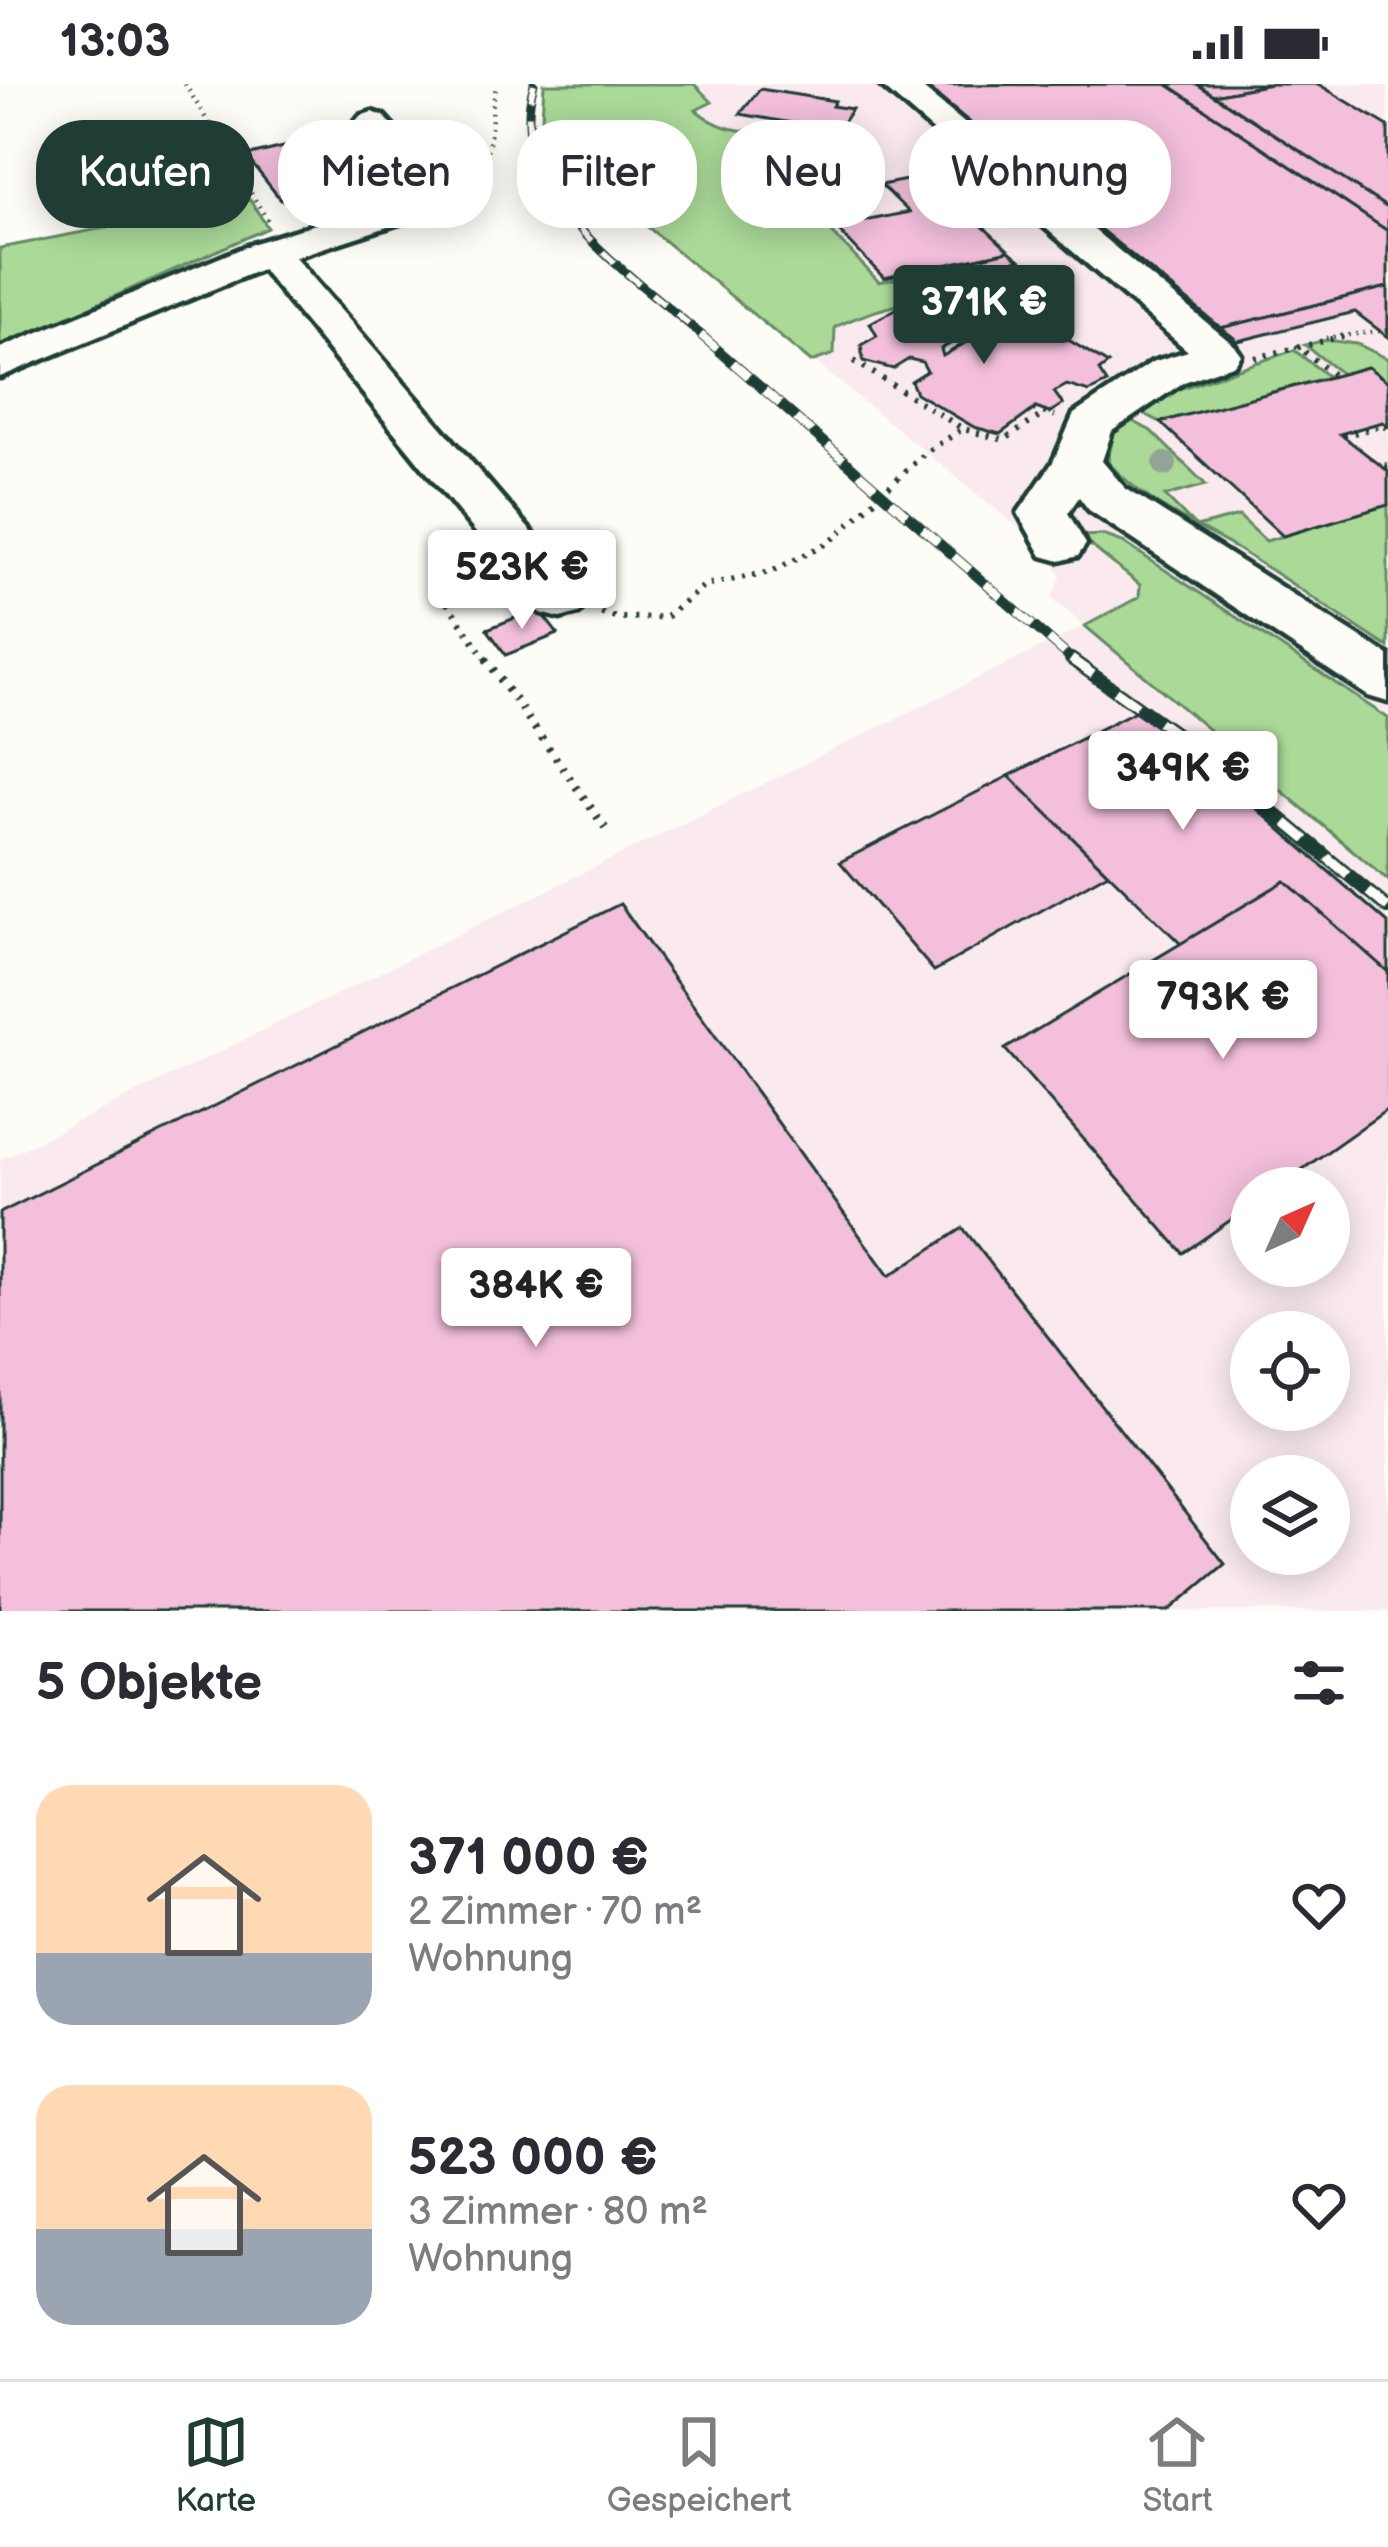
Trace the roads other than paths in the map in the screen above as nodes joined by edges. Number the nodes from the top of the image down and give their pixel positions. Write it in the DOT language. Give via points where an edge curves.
graph roads {
  1 [pos="896,84"];
  2 [pos="312,228"];
  3 [pos="270,240"];
  4 [pos="0,364"];
  5 [pos="1077,463"];
  6 [pos="1060,544"];
  7 [pos="560,600"];
  8 [pos="1388,682"];
  1 -- 5 [label="street" via="1219,356 1168,372 1091,424"];
  2 -- 3 [label="street"];
  3 -- 4 [label="street"];
  3 -- 7 [label="street"];
  5 -- 6 [label="street" via="1043,513"];
  5 -- 8 [label="street" via="1108,499"];
}
